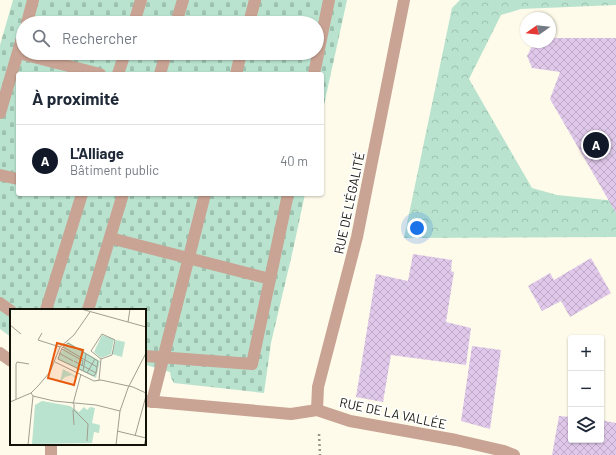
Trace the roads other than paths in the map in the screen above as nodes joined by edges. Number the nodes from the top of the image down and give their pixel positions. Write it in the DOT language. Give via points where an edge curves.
graph roads {
  1 [pos="33,0"];
  2 [pos="141,0"];
  3 [pos="183,0"];
  4 [pos="255,0"];
  5 [pos="330,0"];
  6 [pos="404,0"];
  7 [pos="28,16"];
  8 [pos="136,16"];
  9 [pos="178,16"];
  10 [pos="251,16"];
  11 [pos="324,28"];
  12 [pos="16,60"];
  13 [pos="45,60"];
  14 [pos="123,60"];
  15 [pos="164,60"];
  16 [pos="239,60"];
  17 [pos="317,60"];
  18 [pos="92,72"];
  19 [pos="119,72"];
  20 [pos="161,72"];
  21 [pos="236,72"];
  22 [pos="314,72"];
  23 [pos="0,113"];
  24 [pos="0,175"];
  25 [pos="16,179"];
  26 [pos="79,196"];
  27 [pos="122,196"];
  28 [pos="204,196"];
  29 [pos="288,196"];
  30 [pos="110,238"];
  31 [pos="189,258"];
  32 [pos="270,279"];
  33 [pos="0,303"];
  34 [pos="46,309"];
  35 [pos="88,309"];
  36 [pos="10,310"];
  37 [pos="0,353"];
  38 [pos="146,356"];
  39 [pos="163,358"];
  40 [pos="10,360"];
  41 [pos="148,401"];
  42 [pos="317,410"];
  43 [pos="514,455"];
  1 -- 7 [label="street"];
  2 -- 8 [label="street"];
  3 -- 9 [label="street"];
  4 -- 10 [label="street"];
  5 -- 11 [label="street"];
  6 -- 42 [label="street, RUE DE L'ÉGALITÉ" via="357,237 318,387"];
  12 -- 23 [label="street"];
  13 -- 18 [label="street"];
  14 -- 19 [label="street"];
  15 -- 20 [label="street"];
  16 -- 21 [label="street"];
  17 -- 22 [label="street"];
  24 -- 25 [label="street"];
  26 -- 34 [label="street"];
  27 -- 30 [label="street"];
  28 -- 31 [label="street"];
  29 -- 32 [label="street"];
  30 -- 31 [label="street"];
  30 -- 35 [label="street"];
  31 -- 32 [label="street"];
  31 -- 39 [label="street"];
  32 -- 39 [label="street" via="252,364"];
  33 -- 36 [label="street"];
  37 -- 40 [label="street"];
  38 -- 39 [label="street"];
  39 -- 41 [label="street"];
  41 -- 42 [label="street, RUE DE LA VALLÉE" via="290,414"];
  42 -- 43 [label="street, RUE DE LA VALLÉE" via="350,421 456,440"];
}
